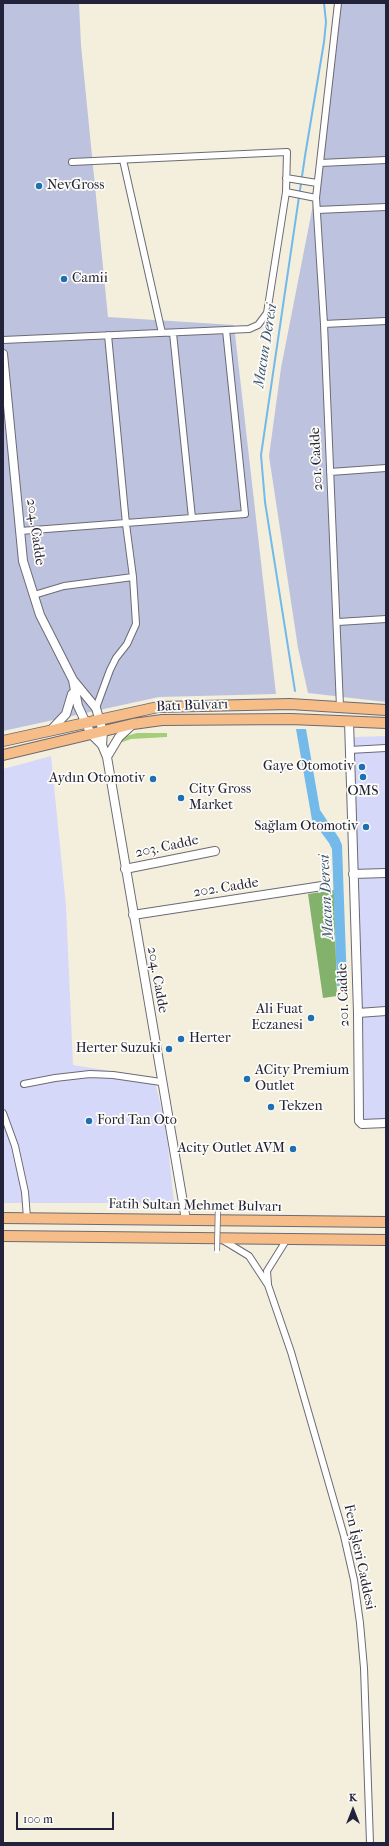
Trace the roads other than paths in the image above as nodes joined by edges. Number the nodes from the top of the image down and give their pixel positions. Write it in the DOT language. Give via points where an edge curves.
graph roads {
  1 [pos="338,3"];
  2 [pos="123,160"];
  3 [pos="386,160"];
  4 [pos="72,162"];
  5 [pos="320,163"];
  6 [pos="286,178"];
  7 [pos="317,183"];
  8 [pos="286,192"];
  9 [pos="316,198"];
  10 [pos="386,207"];
  11 [pos="317,210"];
  12 [pos="386,321"];
  13 [pos="324,324"];
  14 [pos="226,330"];
  15 [pos="162,333"];
  16 [pos="173,333"];
  17 [pos="108,335"];
  18 [pos="3,340"];
  19 [pos="3,354"];
  20 [pos="386,468"];
  21 [pos="330,472"];
  22 [pos="192,518"];
  23 [pos="126,524"];
  24 [pos="20,531"];
  25 [pos="133,577"];
  26 [pos="34,595"];
  27 [pos="386,619"];
  28 [pos="338,622"];
  29 [pos="73,680"];
  30 [pos="75,691"];
  31 [pos="340,707"];
  32 [pos="96,708"];
  33 [pos="386,710"];
  34 [pos="99,719"];
  35 [pos="349,721"];
  36 [pos="85,722"];
  37 [pos="386,723"];
  38 [pos="134,724"];
  39 [pos="51,730"];
  40 [pos="103,732"];
  41 [pos="91,734"];
  42 [pos="3,741"];
  43 [pos="102,745"];
  44 [pos="386,748"];
  45 [pos="349,750"];
  46 [pos="3,756"];
  47 [pos="107,757"];
  48 [pos="215,851"];
  49 [pos="125,869"];
  50 [pos="386,873"];
  51 [pos="353,874"];
  52 [pos="322,886"];
  53 [pos="133,915"];
  54 [pos="386,1011"];
  55 [pos="358,1013"];
  56 [pos="161,1082"];
  57 [pos="24,1084"];
  58 [pos="3,1113"];
  59 [pos="386,1123"];
  60 [pos="218,1207"];
  61 [pos="3,1218"];
  62 [pos="27,1218"];
  63 [pos="186,1220"];
  64 [pos="386,1222"];
  65 [pos="3,1236"];
  66 [pos="220,1238"];
  67 [pos="287,1239"];
  68 [pos="386,1240"];
  69 [pos="217,1251"];
  70 [pos="268,1285"];
  71 [pos="370,1843"];
  1 -- 5 [label="street, 201. Cadde"];
  2 -- 4 [label="street"];
  2 -- 6 [label="street" via="287,152"];
  2 -- 15 [label="street"];
  3 -- 5 [label="street"];
  5 -- 7 [label="street, 201. Cadde"];
  6 -- 7 [label="street"];
  6 -- 8 [label="street"];
  7 -- 9 [label="street, 201. Cadde"];
  8 -- 9 [label="street"];
  8 -- 14 [label="street" via="267,313 258,325 249,329"];
  9 -- 11 [label="street, 201. Cadde"];
  10 -- 11 [label="street"];
  11 -- 13 [label="street, 201. Cadde"];
  12 -- 13 [label="street"];
  13 -- 21 [label="street, 201. Cadde"];
  14 -- 16 [label="street"];
  14 -- 22 [label="street" via="245,514"];
  15 -- 16 [label="street"];
  15 -- 17 [label="street"];
  16 -- 22 [label="street"];
  17 -- 18 [label="street"];
  17 -- 23 [label="street"];
  19 -- 24 [label="street, 204. Cadde"];
  20 -- 21 [label="street"];
  21 -- 28 [label="street, 201. Cadde"];
  22 -- 23 [label="street"];
  23 -- 24 [label="street"];
  23 -- 25 [label="street"];
  24 -- 26 [label="street, 204. Cadde" via="23,561"];
  25 -- 26 [label="street" via="76,583"];
  25 -- 32 [label="street" via="136,607 134,631 110,670"];
  26 -- 29 [label="street, 204. Cadde" via="40,615"];
  27 -- 28 [label="street"];
  28 -- 31 [label="street, 201. Cadde"];
  29 -- 30 [label="street, 204. Cadde"];
  29 -- 32 [label="street, 204. Cadde"];
  30 -- 36 [label="street, 204. Cadde"];
  30 -- 39 [label="street" via="66,714"];
  31 -- 33 [label="main road, Batı Bulvarı"];
  31 -- 34 [label="main road, Batı Bulvarı" via="265,703 176,706 143,709"];
  32 -- 34 [label="street, 204. Cadde"];
  34 -- 36 [label="main road, Batı Bulvarı"];
  34 -- 40 [label="street, 204. Cadde"];
  35 -- 37 [label="main road, Batı Bulvarı"];
  35 -- 38 [label="main road, Batı Bulvarı" via="189,719"];
  35 -- 45 [label="street, 201. Cadde"];
  36 -- 39 [label="main road, Batı Bulvarı"];
  36 -- 41 [label="street, 204. Cadde"];
  38 -- 40 [label="main road, Batı Bulvarı"];
  38 -- 47 [label="street" via="119,737"];
  39 -- 42 [label="main road, Batı Bulvarı"];
  40 -- 41 [label="main road, Batı Bulvarı"];
  40 -- 43 [label="street, 204. Cadde"];
  41 -- 43 [label="street, 204. Cadde"];
  41 -- 46 [label="main road, Batı Bulvarı"];
  43 -- 47 [label="street, 204. Cadde"];
  44 -- 45 [label="street"];
  45 -- 51 [label="street, 201. Cadde"];
  47 -- 49 [label="street, 204. Cadde"];
  48 -- 49 [label="street, 203. Cadde"];
  49 -- 53 [label="street, 204. Cadde"];
  50 -- 51 [label="street"];
  51 -- 55 [label="street, 201. Cadde"];
  52 -- 53 [label="street, 202. Cadde"];
  53 -- 56 [label="street, 204. Cadde"];
  54 -- 55 [label="street"];
  55 -- 59 [label="street, 201. Cadde" via="359,1121 362,1124"];
  56 -- 57 [label="street" via="90,1074"];
  56 -- 63 [label="street, 204. Cadde"];
  58 -- 62 [label="street" via="15,1146 26,1192"];
  60 -- 69 [label="street, bridge"];
  61 -- 62 [label="main road, Fatih Sultan Mehmet Bulvarı"];
  62 -- 63 [label="main road, Fatih Sultan Mehmet Bulvarı"];
  63 -- 64 [label="main road, Fatih Sultan Mehmet Bulvarı"];
  65 -- 66 [label="main road"];
  66 -- 67 [label="main road"];
  66 -- 70 [label="street" via="249,1256"];
  67 -- 68 [label="main road"];
  67 -- 70 [label="street" via="267,1271"];
  70 -- 71 [label="street, Fen İşleri Caddesi" via="293,1359 344,1536 354,1580 364,1668"];
}
